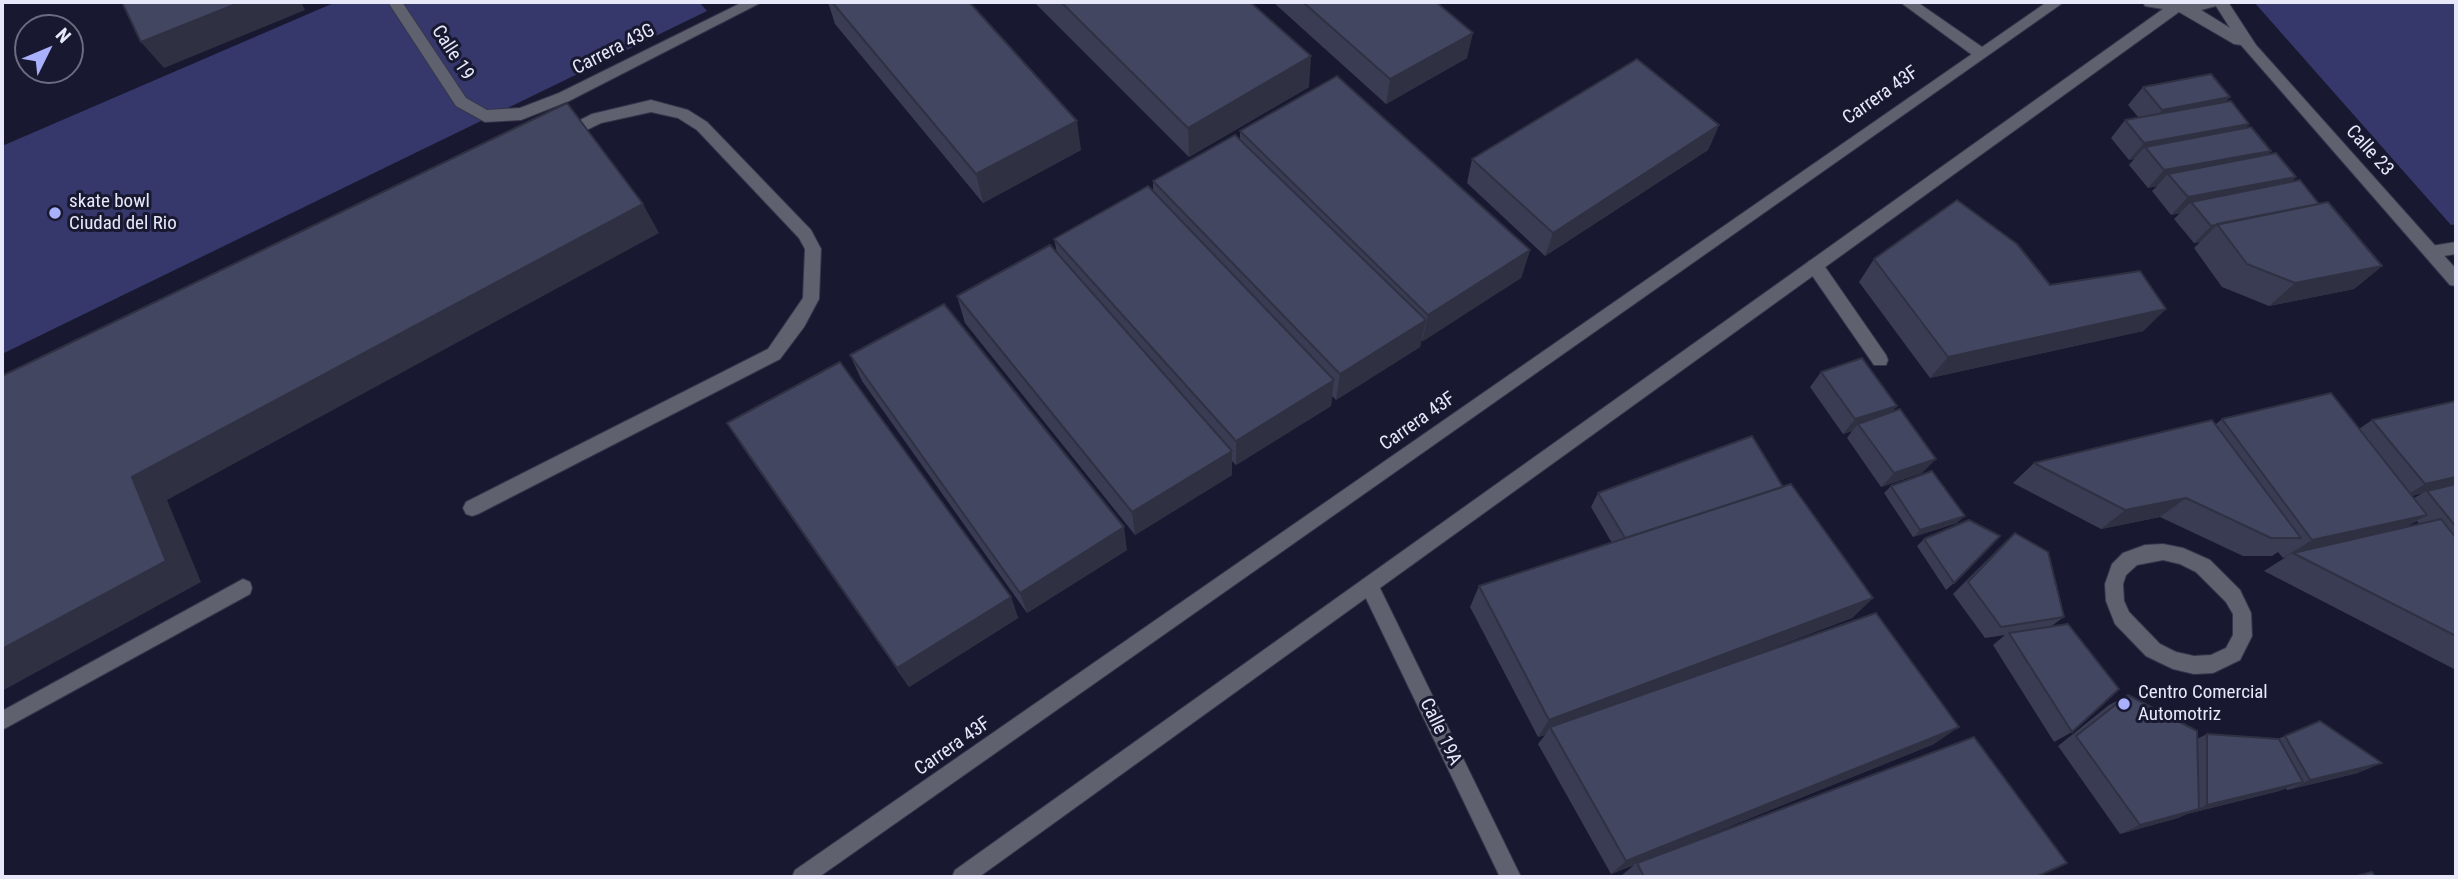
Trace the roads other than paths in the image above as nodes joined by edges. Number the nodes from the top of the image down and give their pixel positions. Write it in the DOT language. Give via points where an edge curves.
graph roads {
  1 [pos="395,2"];
  2 [pos="755,2"];
  3 [pos="1906,2"];
  4 [pos="2057,2"];
  5 [pos="2150,2"];
  6 [pos="2211,2"];
  7 [pos="2221,2"];
  8 [pos="2181,9"];
  9 [pos="2250,49"];
  10 [pos="1980,53"];
  11 [pos="485,116"];
  12 [pos="548,142"];
  13 [pos="2456,248"];
  14 [pos="2431,253"];
  15 [pos="1815,266"];
  16 [pos="2456,280"];
  17 [pos="1880,360"];
  18 [pos="472,508"];
  19 [pos="2203,566"];
  20 [pos="1369,586"];
  21 [pos="243,589"];
  22 [pos="2,721"];
  23 [pos="802,877"];
  24 [pos="962,877"];
  25 [pos="1511,877"];
  1 -- 11 [label="street, Calle 19" via="461,102"];
  2 -- 11 [label="street, Carrera 43G" via="564,97 521,114"];
  3 -- 10 [label="street"];
  4 -- 10 [label="street, Carrera 43F"];
  5 -- 8 [label="street, Calle 23"];
  6 -- 8 [label="street"];
  7 -- 9 [label="street, Calle 23"];
  8 -- 9 [label="street, Calle 23"];
  8 -- 15 [label="street"];
  9 -- 14 [label="street, Calle 23"];
  10 -- 23 [label="street, Carrera 43F"];
  12 -- 18 [label="street" via="597,118 651,106 683,114 702,126 805,234 813,249 811,299 774,354"];
  13 -- 14 [label="street"];
  14 -- 16 [label="street, Calle 23"];
  15 -- 17 [label="street"];
  15 -- 20 [label="street"];
  19 -- 19 [label="street" via="2183,556 2145,553 2130,559 2114,584 2119,610 2136,635 2173,660 2213,664 2233,654 2243,636 2242,613 2233,596"];
  20 -- 24 [label="street"];
  20 -- 25 [label="street, Calle 19A"];
  21 -- 22 [label="street"];
}
